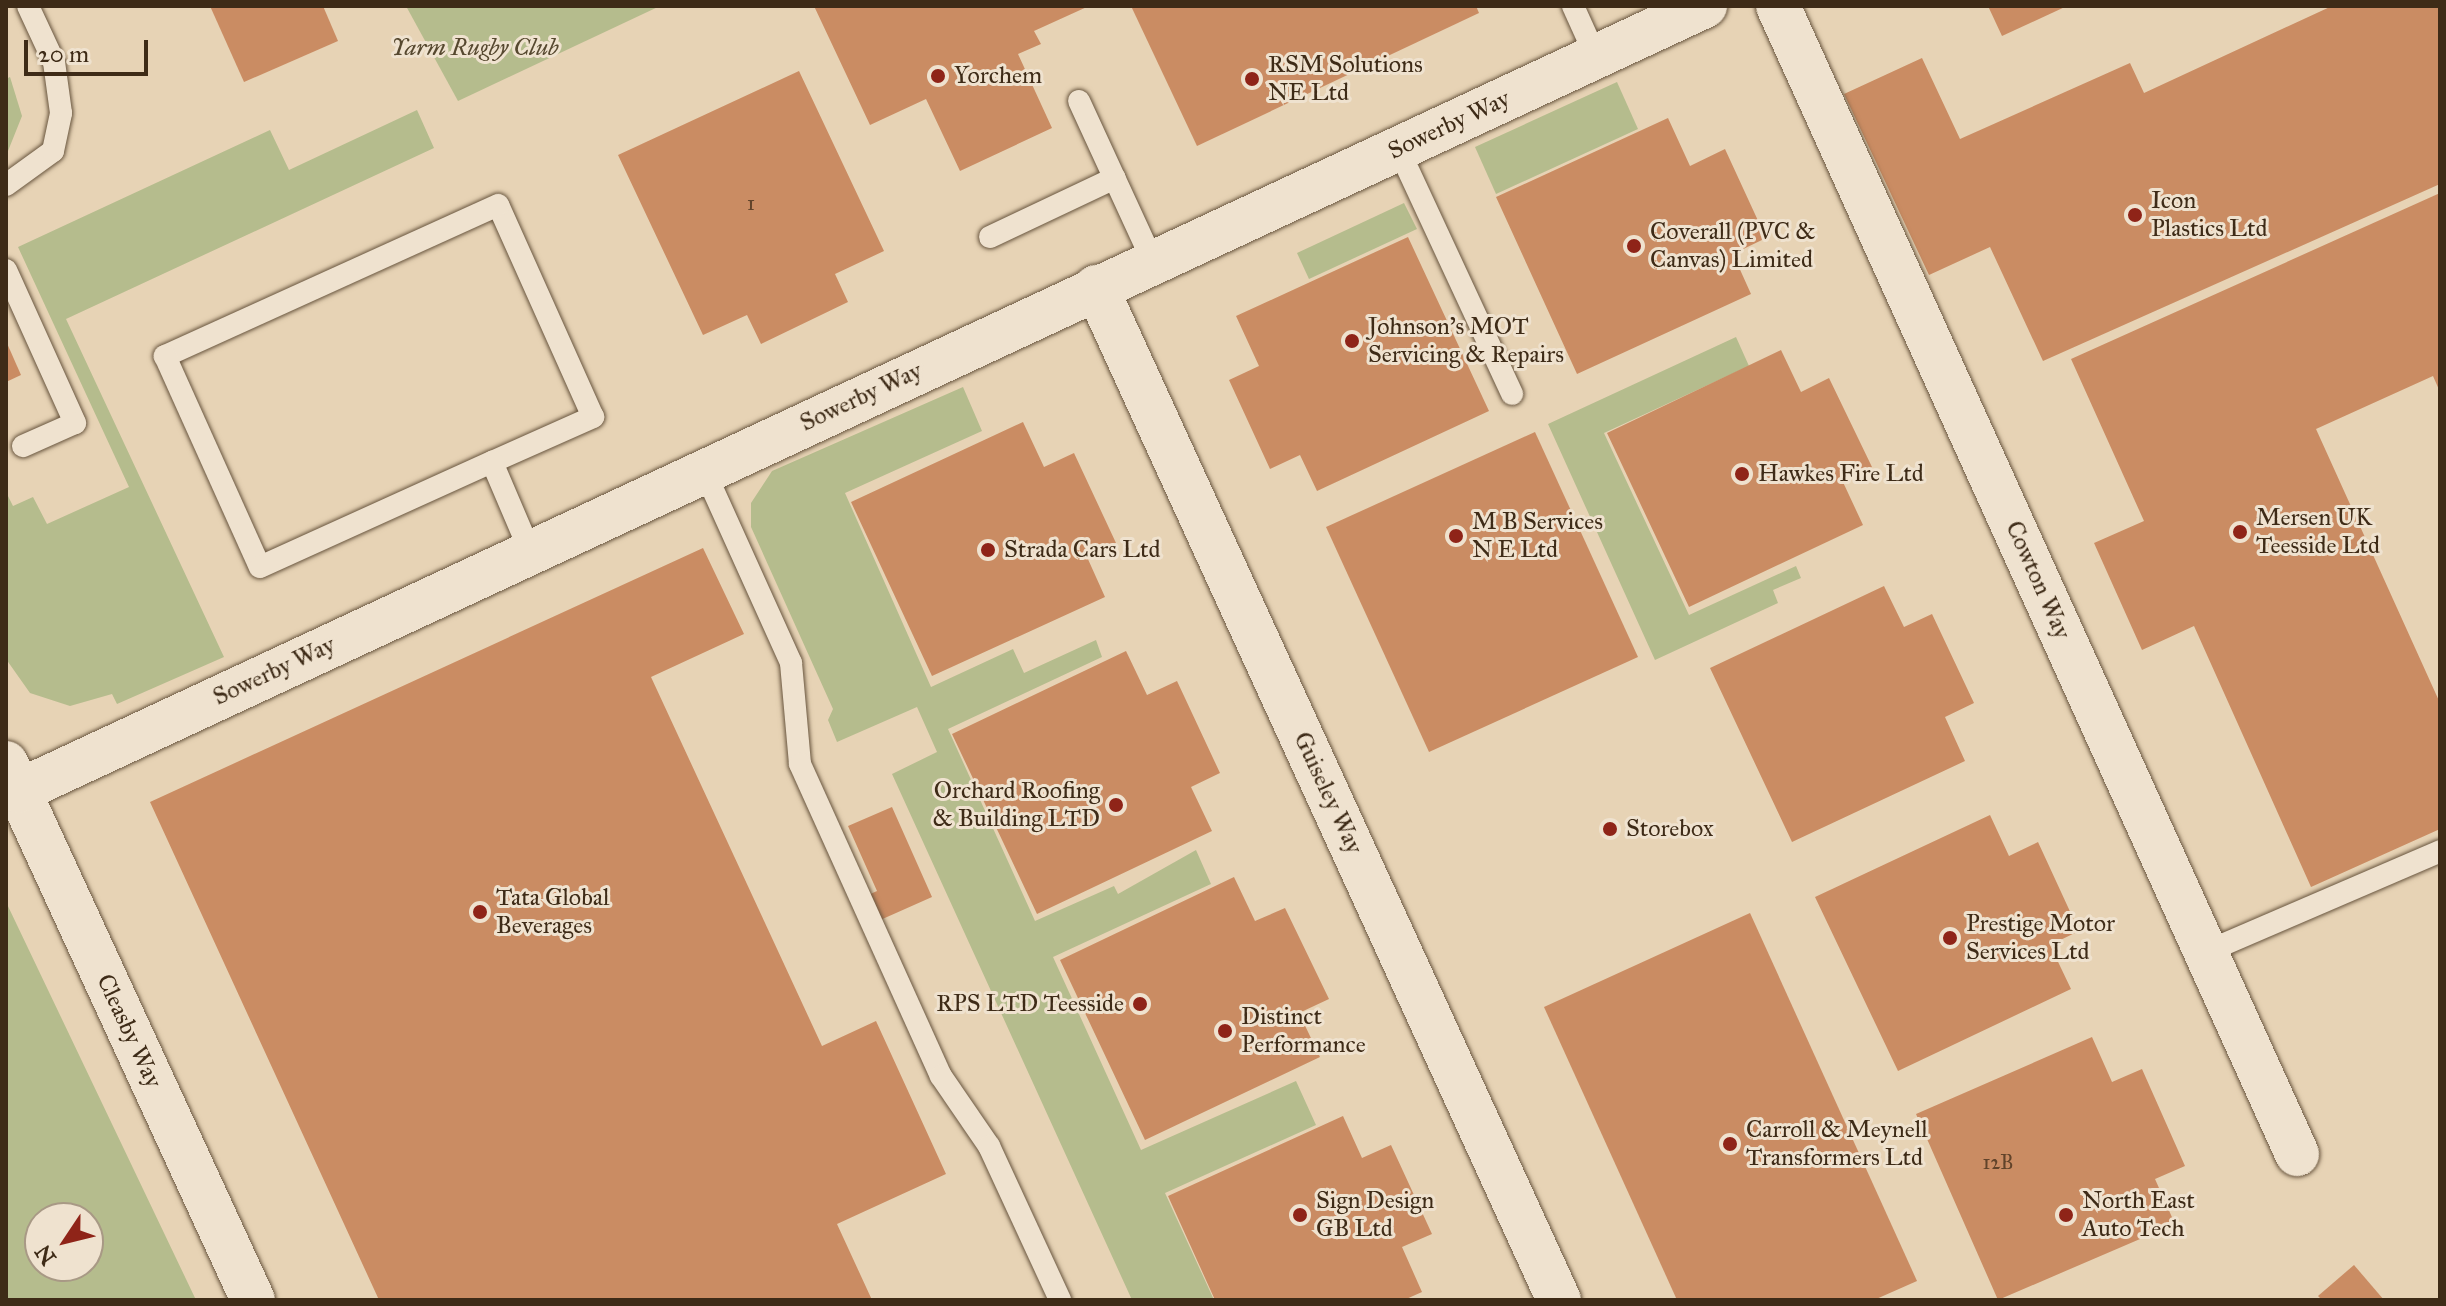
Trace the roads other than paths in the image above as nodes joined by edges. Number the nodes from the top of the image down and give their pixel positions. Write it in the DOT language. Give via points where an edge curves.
graph roads {
  1 [pos="28,6"];
  2 [pos="1573,6"];
  3 [pos="1778,6"];
  4 [pos="1696,8"];
  5 [pos="1596,57"];
  6 [pos="1079,101"];
  7 [pos="1398,148"];
  8 [pos="1115,178"];
  9 [pos="6,185"];
  10 [pos="990,237"];
  11 [pos="1153,262"];
  12 [pos="6,270"];
  13 [pos="1096,287"];
  14 [pos="1512,394"];
  15 [pos="23,446"];
  16 [pos="492,462"];
  17 [pos="704,470"];
  18 [pos="530,551"];
  19 [pos="13,777"];
  20 [pos="2440,851"];
  21 [pos="2206,952"];
  22 [pos="2297,1154"];
  23 [pos="253,1300"];
  24 [pos="1060,1300"];
  25 [pos="1559,1300"];
  1 -- 9 [label="lane" via="54,62 61,113 53,151"];
  2 -- 5 [label="lane"];
  3 -- 21 [label="street, Cowton Way"];
  4 -- 5 [label="street, Sowerby Way"];
  5 -- 7 [label="street, Sowerby Way"];
  6 -- 8 [label="lane"];
  7 -- 11 [label="street, Sowerby Way"];
  7 -- 14 [label="lane"];
  8 -- 10 [label="lane"];
  8 -- 11 [label="lane"];
  11 -- 13 [label="street, Sowerby Way"];
  12 -- 15 [label="lane" via="75,423"];
  13 -- 17 [label="street, Sowerby Way"];
  13 -- 25 [label="street, Guiseley Way"];
  16 -- 16 [label="lane" via="260,567 165,356 498,205 593,417"];
  16 -- 18 [label="lane"];
  17 -- 18 [label="street, Sowerby Way"];
  17 -- 24 [label="lane" via="791,663 800,764 941,1076 989,1146"];
  18 -- 19 [label="street, Sowerby Way"];
  19 -- 23 [label="street, Cleasby Way"];
  20 -- 21 [label="lane"];
  21 -- 22 [label="street, Cowton Way"];
}
